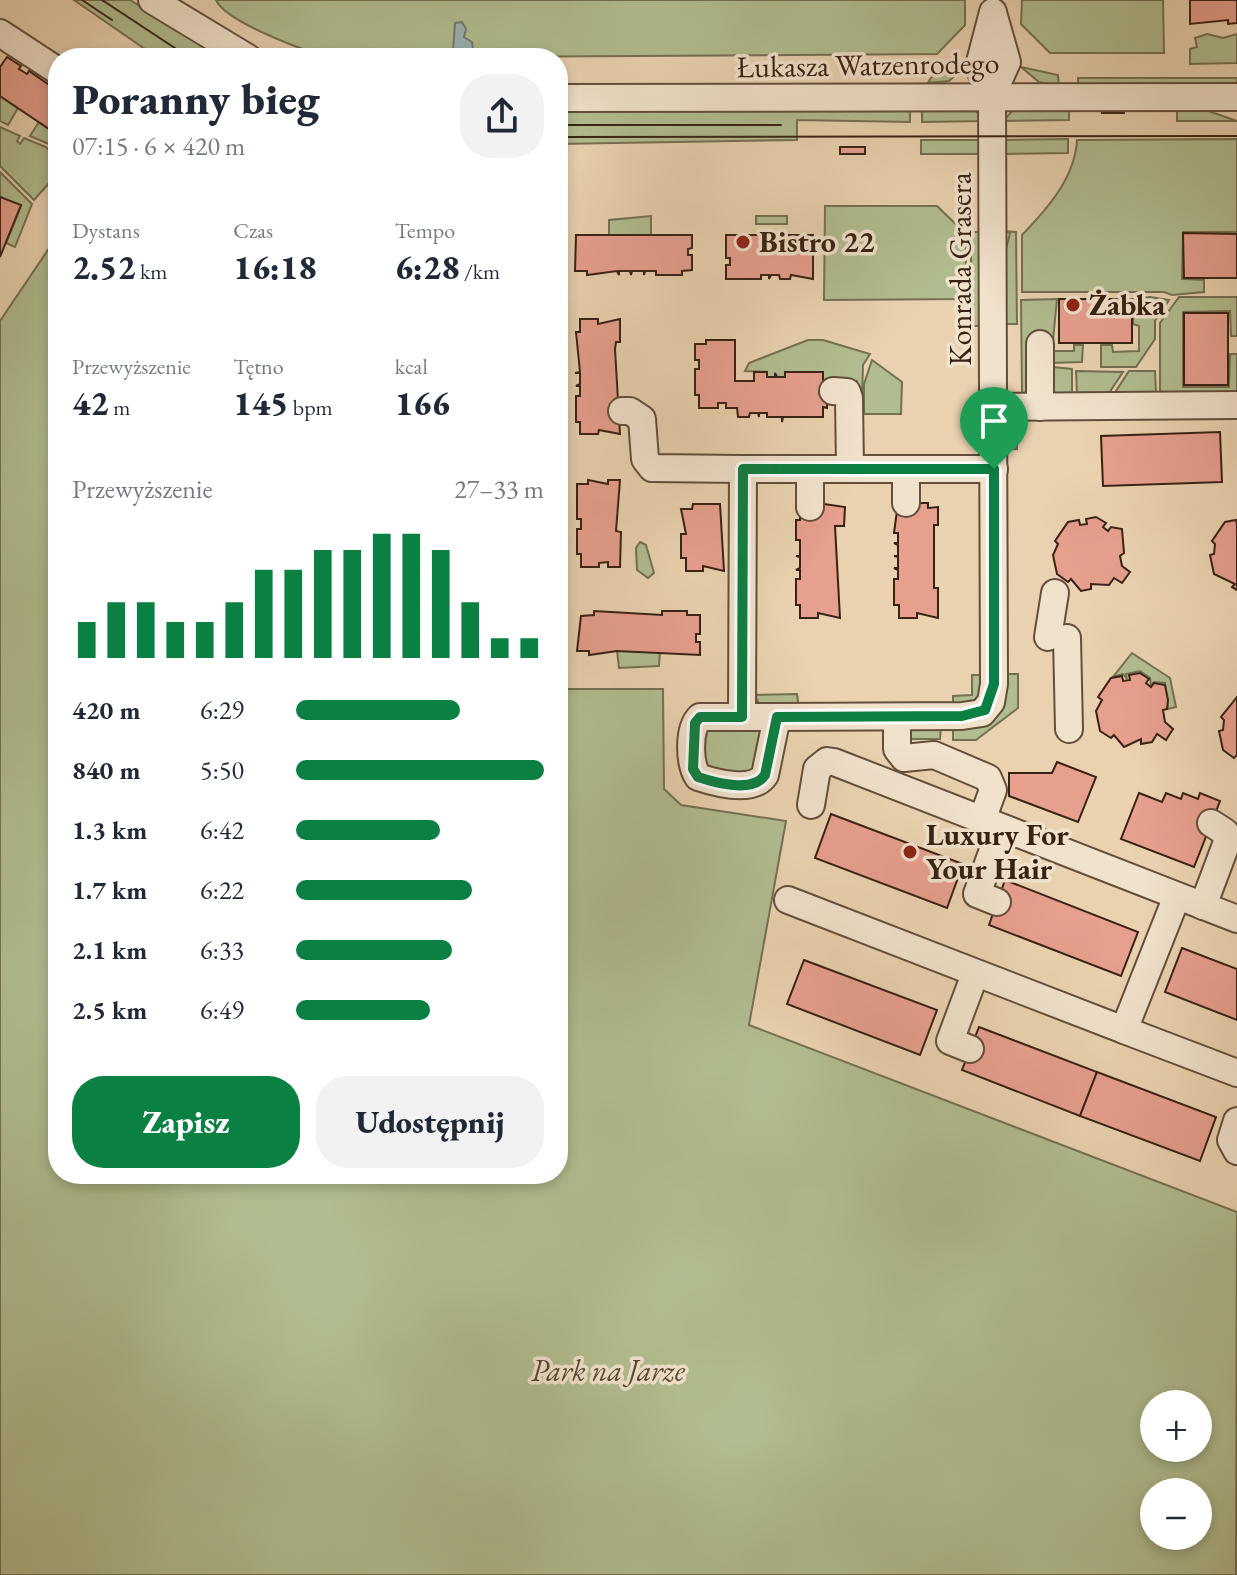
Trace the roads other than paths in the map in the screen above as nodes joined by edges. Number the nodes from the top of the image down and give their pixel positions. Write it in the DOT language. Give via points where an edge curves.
graph roads {
  1 [pos="152,0"];
  2 [pos="993,6"];
  3 [pos="0,33"];
  4 [pos="231,48"];
  5 [pos="48,64"];
  6 [pos="992,95"];
  7 [pos="1180,97"];
  8 [pos="1237,97"];
  9 [pos="568,98"];
  10 [pos="1237,112"];
  11 [pos="1040,344"];
  12 [pos="833,391"];
  13 [pos="1237,405"];
  14 [pos="994,407"];
  15 [pos="1040,407"];
  16 [pos="622,411"];
  17 [pos="743,469"];
  18 [pos="810,469"];
  19 [pos="850,469"];
  20 [pos="906,469"];
  21 [pos="994,469"];
  22 [pos="906,503"];
  23 [pos="810,507"];
  24 [pos="1055,593"];
  25 [pos="742,717"];
  26 [pos="777,717"];
  27 [pos="897,717"];
  28 [pos="1069,729"];
  29 [pos="811,805"];
  30 [pos="992,824"];
  31 [pos="1225,835"];
  32 [pos="976,894"];
  33 [pos="1177,896"];
  34 [pos="788,900"];
  35 [pos="1203,906"];
  36 [pos="1237,919"];
  37 [pos="975,974"];
  38 [pos="1124,1030"];
  39 [pos="949,1041"];
  40 [pos="1235,1068"];
  41 [pos="1237,1121"];
  42 [pos="1237,1151"];
  1 -- 4 [label="street"];
  2 -- 6 [label="street, Konrada Grasera" via="980,62"];
  3 -- 5 [label="street"];
  6 -- 7 [label="street, Łukasza Watzenrodego"];
  6 -- 9 [label="street, Łukasza Watzenrodego"];
  6 -- 14 [label="street, Konrada Grasera"];
  7 -- 8 [label="street, Łukasza Watzenrodego"];
  7 -- 10 [label="street, Łukasza Watzenrodego"];
  11 -- 15 [label="street"];
  12 -- 19 [label="street" via="847,392 849,398"];
  13 -- 15 [label="street"];
  14 -- 15 [label="street"];
  14 -- 21 [label="street, Konrada Grasera"];
  16 -- 17 [label="street" via="642,419 645,459 652,468"];
  17 -- 18 [label="street"];
  17 -- 25 [label="street"];
  18 -- 19 [label="street"];
  18 -- 23 [label="street"];
  19 -- 20 [label="street"];
  20 -- 21 [label="street"];
  20 -- 22 [label="street"];
  21 -- 27 [label="street, Konrada Grasera" via="991,702 977,715"];
  24 -- 28 [label="street"];
  25 -- 26 [label="street, Konrada Grasera"];
  25 -- 26 [label="street, Konrada Grasera" via="700,717 695,723 693,769 698,777 760,782"];
  26 -- 27 [label="street, Konrada Grasera"];
  27 -- 30 [label="street" via="897,749 904,758 934,755 988,778"];
  29 -- 30 [label="street" via="817,769 827,761"];
  30 -- 32 [label="street"];
  30 -- 33 [label="street"];
  31 -- 35 [label="street"];
  33 -- 35 [label="street"];
  33 -- 38 [label="street"];
  34 -- 37 [label="street"];
  35 -- 36 [label="street"];
  37 -- 38 [label="street"];
  37 -- 39 [label="street"];
  38 -- 40 [label="street"];
  41 -- 42 [label="street" via="1231,1140"];
}
